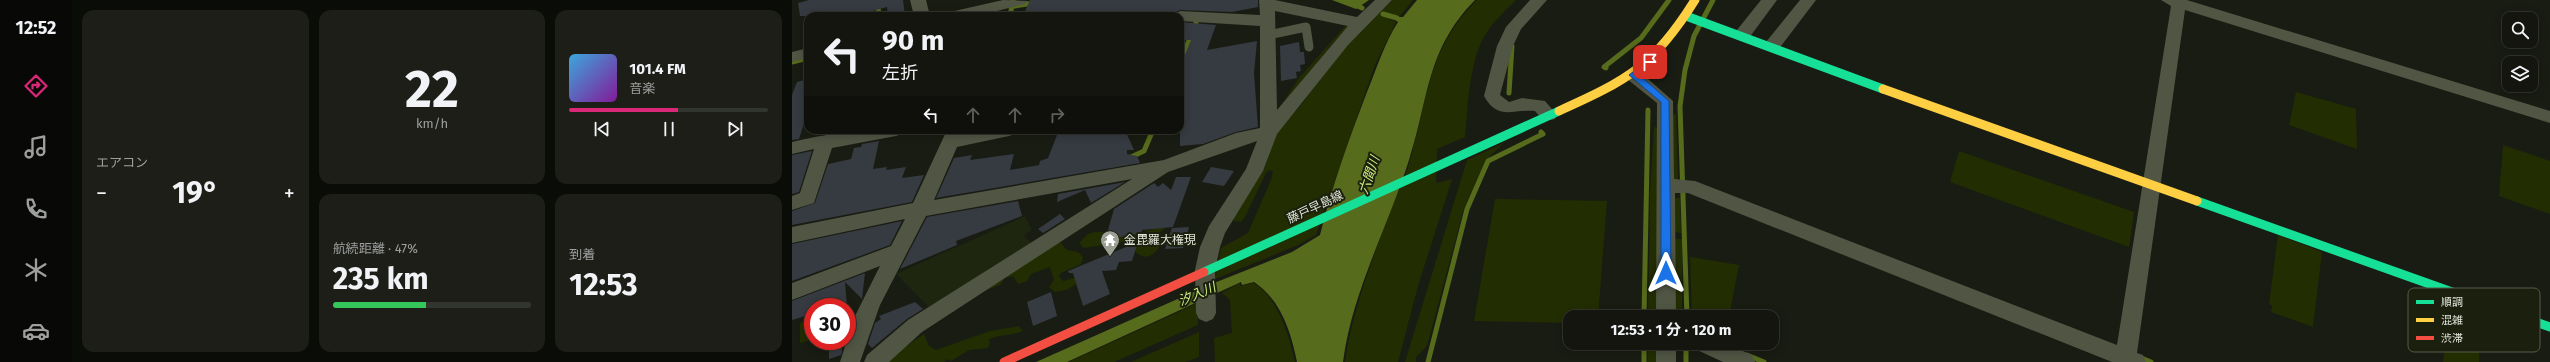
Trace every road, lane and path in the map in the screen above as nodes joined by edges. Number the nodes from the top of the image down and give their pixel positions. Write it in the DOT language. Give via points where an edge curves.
graph roads {
  1 [pos="918,0"];
  2 [pos="1384,0"];
  3 [pos="1539,0"];
  4 [pos="1695,0"];
  5 [pos="1769,0"];
  6 [pos="1808,0"];
  7 [pos="2176,1"];
  8 [pos="1018,4"];
  9 [pos="921,12"];
  10 [pos="976,12"];
  11 [pos="1267,15"];
  12 [pos="1184,16"];
  13 [pos="1690,18"];
  14 [pos="1359,23"];
  15 [pos="1743,34"];
  16 [pos="1773,45"];
  17 [pos="1309,47"];
  18 [pos="804,54"];
  19 [pos="792,57"];
  20 [pos="1633,75"];
  21 [pos="1549,115"];
  22 [pos="2550,117"];
  23 [pos="1270,132"];
  24 [pos="862,134"];
  25 [pos="972,134"];
  26 [pos="954,136"];
  27 [pos="828,138"];
  28 [pos="792,148"];
  29 [pos="1166,166"];
  30 [pos="2150,180"];
  31 [pos="1677,186"];
  32 [pos="792,203"];
  33 [pos="918,210"];
  34 [pos="792,235"];
  35 [pos="898,251"];
  36 [pos="1208,272"];
  37 [pos="2444,288"];
  38 [pos="792,292"];
  39 [pos="1667,310"];
  40 [pos="1206,313"];
  41 [pos="2540,323"];
  42 [pos="2550,327"];
  43 [pos="1666,350"];
  44 [pos="1718,350"];
  45 [pos="2125,356"];
  46 [pos="849,362"];
  47 [pos="874,362"];
  48 [pos="1004,362"];
  49 [pos="1666,362"];
  50 [pos="1745,362"];
  1 -- 9 [label="street"];
  2 -- 14 [label="street"];
  3 -- 21 [label="street" via="1514,27 1492,96 1497,103 1508,108 1522,104 1538,105"];
  4 -- 13 [label="street, 藤戸早島線"];
  5 -- 15 [label="street"];
  6 -- 16 [label="street"];
  7 -- 22 [label="street"];
  7 -- 30 [label="street"];
  8 -- 10 [label="street"];
  11 -- 12 [label="street"];
  11 -- 14 [label="street"];
  11 -- 17 [label="lane" via="1306,28"];
  11 -- 23 [label="street"];
  13 -- 15 [label="street"];
  13 -- 20 [label="street, 藤戸早島線" via="1661,52"];
  14 -- 23 [label="street"];
  15 -- 16 [label="street"];
  16 -- 30 [label="street"];
  18 -- 19 [label="street"];
  20 -- 21 [label="street, 藤戸早島線"];
  20 -- 31 [label="street" via="1665,101"];
  21 -- 36 [label="street, 藤戸早島線"];
  23 -- 29 [label="street" via="1242,138"];
  23 -- 36 [label="street" via="1254,171 1216,231 1210,247"];
  24 -- 27 [label="street"];
  25 -- 26 [label="street"];
  26 -- 33 [label="street"];
  27 -- 28 [label="street"];
  27 -- 32 [label="street" via="808,198"];
  29 -- 33 [label="street"];
  29 -- 47 [label="street" via="915,326"];
  30 -- 37 [label="street"];
  30 -- 45 [label="street"];
  31 -- 39 [label="street"];
  31 -- 45 [label="street"];
  33 -- 34 [label="street" via="806,230"];
  33 -- 35 [label="street"];
  35 -- 38 [label="street"];
  35 -- 46 [label="street" via="879,282"];
  36 -- 40 [label="street"];
  36 -- 48 [label="street, 藤戸早島線"];
  41 -- 42 [label="street"];
  43 -- 49 [label="street"];
  44 -- 50 [label="street"];
}
